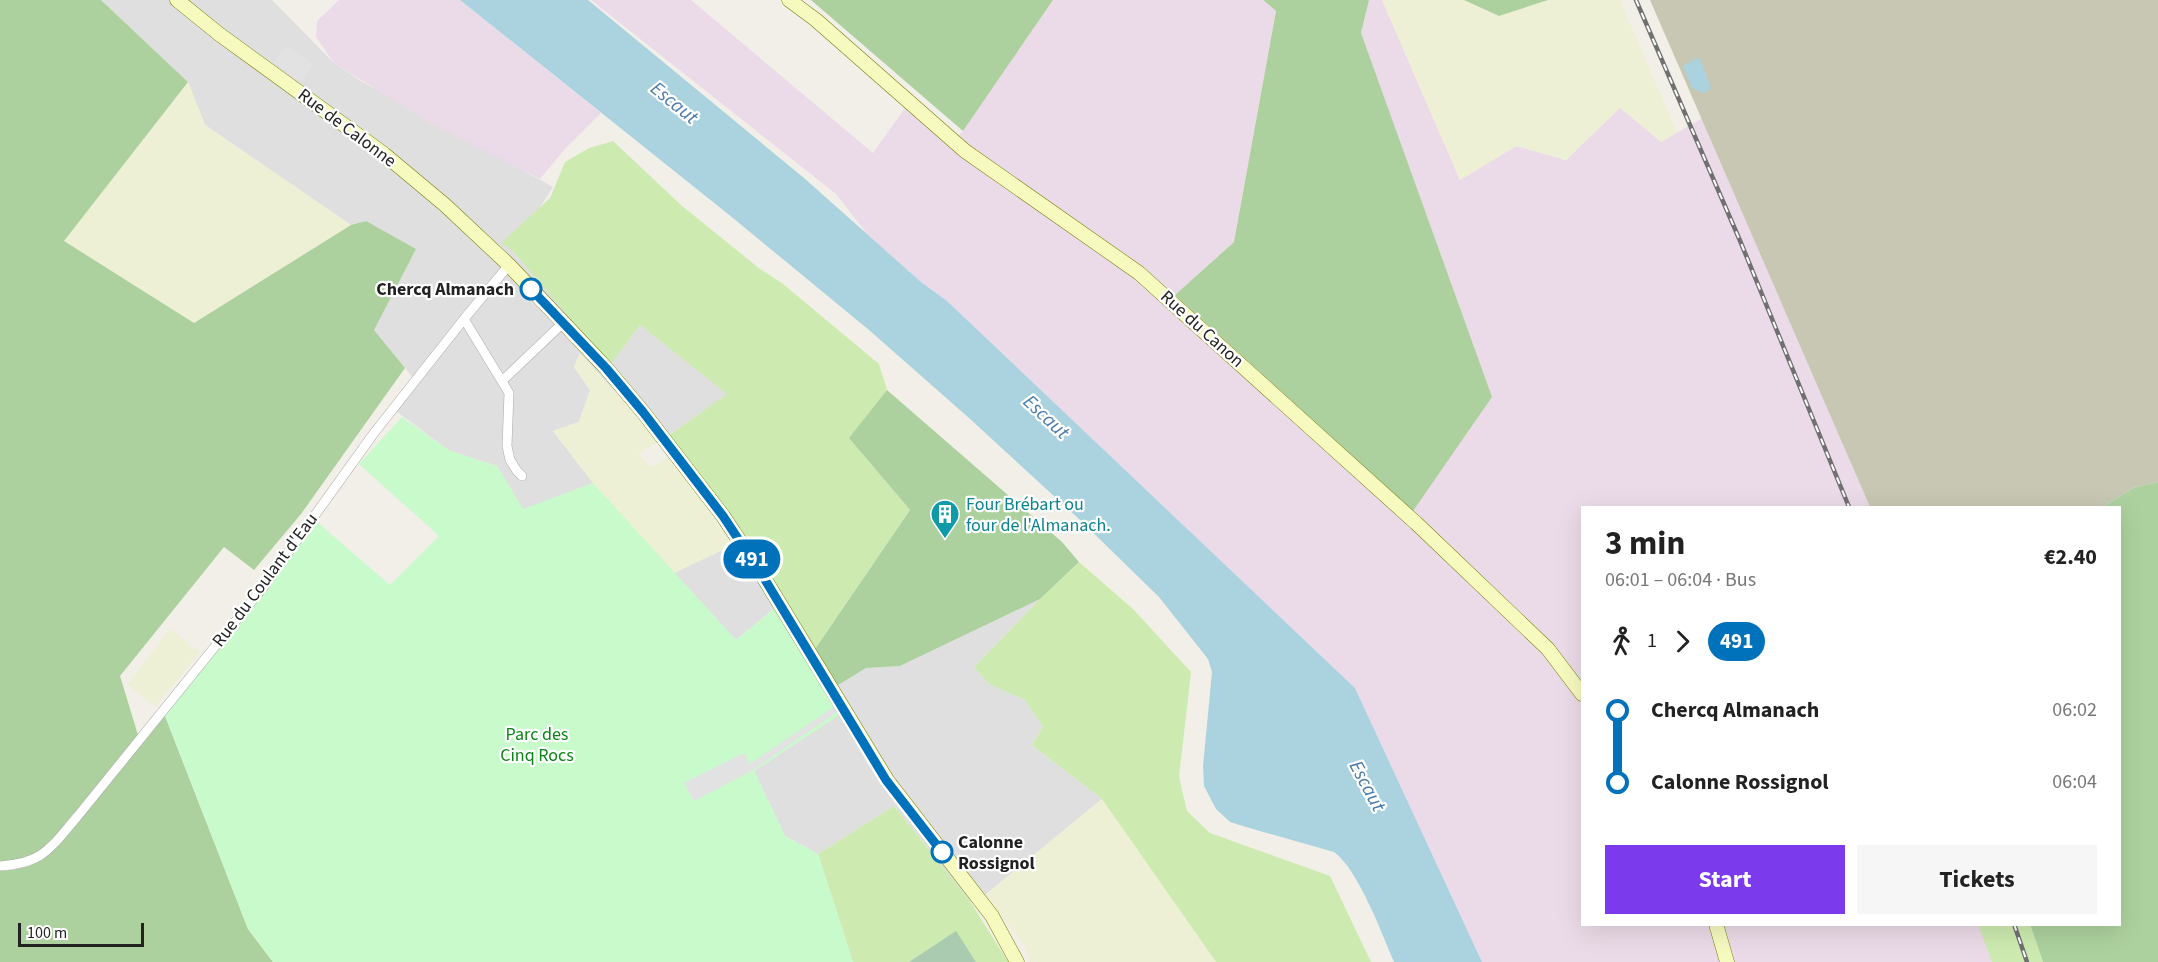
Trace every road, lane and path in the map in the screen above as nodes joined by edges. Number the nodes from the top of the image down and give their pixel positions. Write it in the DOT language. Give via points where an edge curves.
graph roads {
  1 [pos="177,0"];
  2 [pos="789,0"];
  3 [pos="509,265"];
  4 [pos="464,318"];
  5 [pos="563,323"];
  6 [pos="503,380"];
  7 [pos="522,476"];
  8 [pos="1581,693"];
  9 [pos="0,866"];
  10 [pos="1717,926"];
  11 [pos="1017,962"];
  12 [pos="1727,962"];
  1 -- 3 [label="main road, Rue de Calonne" via="384,154"];
  2 -- 8 [label="main road, Rue du Canon" via="965,151 1140,273 1413,520 1548,649"];
  3 -- 4 [label="street, Rue du Coulant d'Eau"];
  3 -- 5 [label="main road, Rue de Calonne"];
  4 -- 6 [label="street"];
  4 -- 9 [label="street, Rue du Coulant d'Eau" via="374,433 264,586 77,818 37,859"];
  5 -- 6 [label="street"];
  5 -- 11 [label="main road, Rue de Calonne" via="621,386 688,469 764,578 886,780 992,916"];
  6 -- 7 [label="street" via="509,393 507,446 510,460"];
  10 -- 12 [label="main road"];
}
